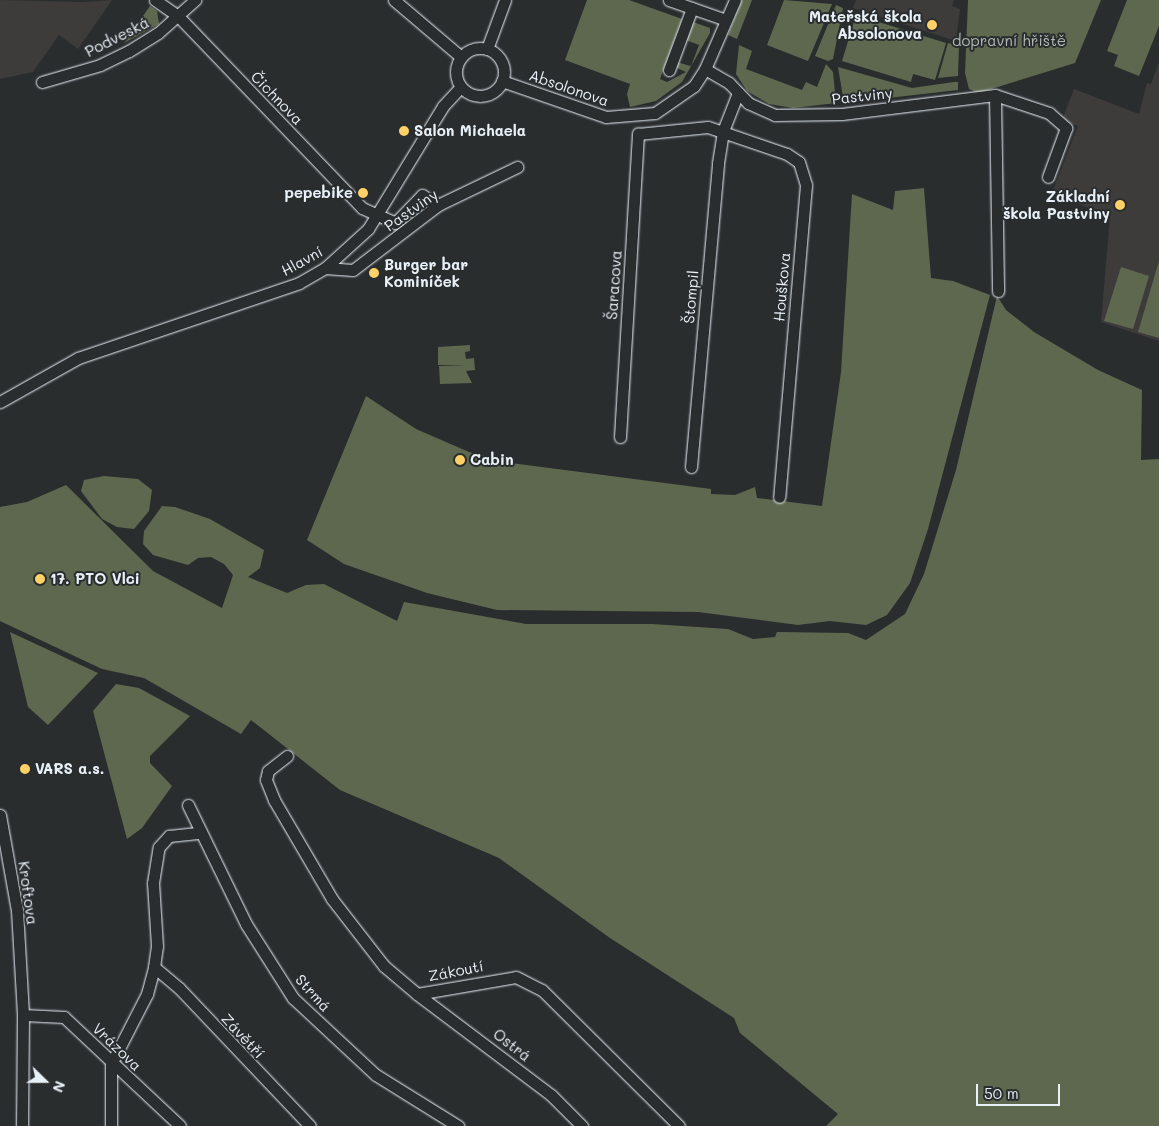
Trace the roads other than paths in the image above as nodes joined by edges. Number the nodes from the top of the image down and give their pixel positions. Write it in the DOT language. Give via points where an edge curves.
graph roads {
  1 [pos="155,0"];
  2 [pos="195,0"];
  3 [pos="394,0"];
  4 [pos="505,0"];
  5 [pos="669,0"];
  6 [pos="735,0"];
  7 [pos="692,8"];
  8 [pos="178,16"];
  9 [pos="726,20"];
  10 [pos="487,49"];
  11 [pos="462,57"];
  12 [pos="669,70"];
  13 [pos="705,70"];
  14 [pos="502,81"];
  15 [pos="42,82"];
  16 [pos="462,87"];
  17 [pos="738,93"];
  18 [pos="995,95"];
  19 [pos="723,131"];
  20 [pos="517,167"];
  21 [pos="1048,177"];
  22 [pos="438,205"];
  23 [pos="376,218"];
  24 [pos="325,268"];
  25 [pos="998,292"];
  26 [pos="0,402"];
  27 [pos="620,437"];
  28 [pos="691,466"];
  29 [pos="779,497"];
  30 [pos="287,756"];
  31 [pos="188,805"];
  32 [pos="0,815"];
  33 [pos="200,833"];
  34 [pos="154,967"];
  35 [pos="417,994"];
  36 [pos="23,1014"];
  37 [pos="112,1064"];
  38 [pos="680,1125"];
  39 [pos="22,1126"];
  40 [pos="111,1126"];
  41 [pos="180,1126"];
  42 [pos="310,1126"];
  43 [pos="458,1126"];
  44 [pos="582,1126"];
  1 -- 8 [label="street, Čichnova"];
  2 -- 8 [label="street, Podveská"];
  3 -- 11 [label="street"];
  4 -- 10 [label="street"];
  5 -- 7 [label="street"];
  6 -- 9 [label="street, Absolonova"];
  7 -- 9 [label="street"];
  7 -- 12 [label="street"];
  8 -- 15 [label="street, Podveská" via="158,33 100,65"];
  8 -- 23 [label="street, Čichnova" via="362,208"];
  9 -- 13 [label="street, Absolonova"];
  10 -- 11 [label="street" via="474,49"];
  10 -- 14 [label="street" via="502,64"];
  11 -- 16 [label="street" via="456,71"];
  13 -- 14 [label="street, Absolonova" via="683,97 669,106 626,119 591,114"];
  13 -- 17 [label="street, Pastviny"];
  14 -- 16 [label="street" via="493,91 480,96"];
  16 -- 23 [label="street, Hlavní" via="443,106"];
  17 -- 18 [label="street, Pastviny" via="760,110 791,116 842,114"];
  17 -- 19 [label="street"];
  18 -- 21 [label="street, Pastviny" via="1049,113 1066,128"];
  18 -- 25 [label="street"];
  19 -- 27 [label="street, Šaracova" via="698,127 638,134"];
  19 -- 28 [label="street, Štompil"];
  19 -- 29 [label="street, Houškova" via="787,154 799,162 806,185"];
  20 -- 22 [label="street, Pastviny"];
  22 -- 23 [label="street" via="422,195 410,204 400,221"];
  22 -- 24 [label="street, Pastviny" via="356,269 346,272"];
  23 -- 24 [label="street, Hlavní" via="354,244"];
  24 -- 26 [label="street, Hlavní" via="299,283 78,358"];
  30 -- 35 [label="street, Zákoutí" via="268,771 266,780 274,800 358,936"];
  31 -- 33 [label="street, Strmá"];
  32 -- 36 [label="street, Kroftova" via="17,910"];
  33 -- 34 [label="street" via="169,836 159,846 153,883 158,946"];
  33 -- 43 [label="street, Strmá" via="246,924 293,998 376,1074"];
  34 -- 37 [label="street" via="147,994"];
  34 -- 42 [label="street, Závětří" via="179,988"];
  35 -- 38 [label="street, Zákoutí" via="516,977 542,990"];
  35 -- 44 [label="street, Ostrá" via="551,1095"];
  36 -- 37 [label="street, Vrázova" via="64,1017"];
  36 -- 39 [label="street, Kroftova"];
  37 -- 40 [label="street"];
  37 -- 41 [label="street, Vrázova"];
}
